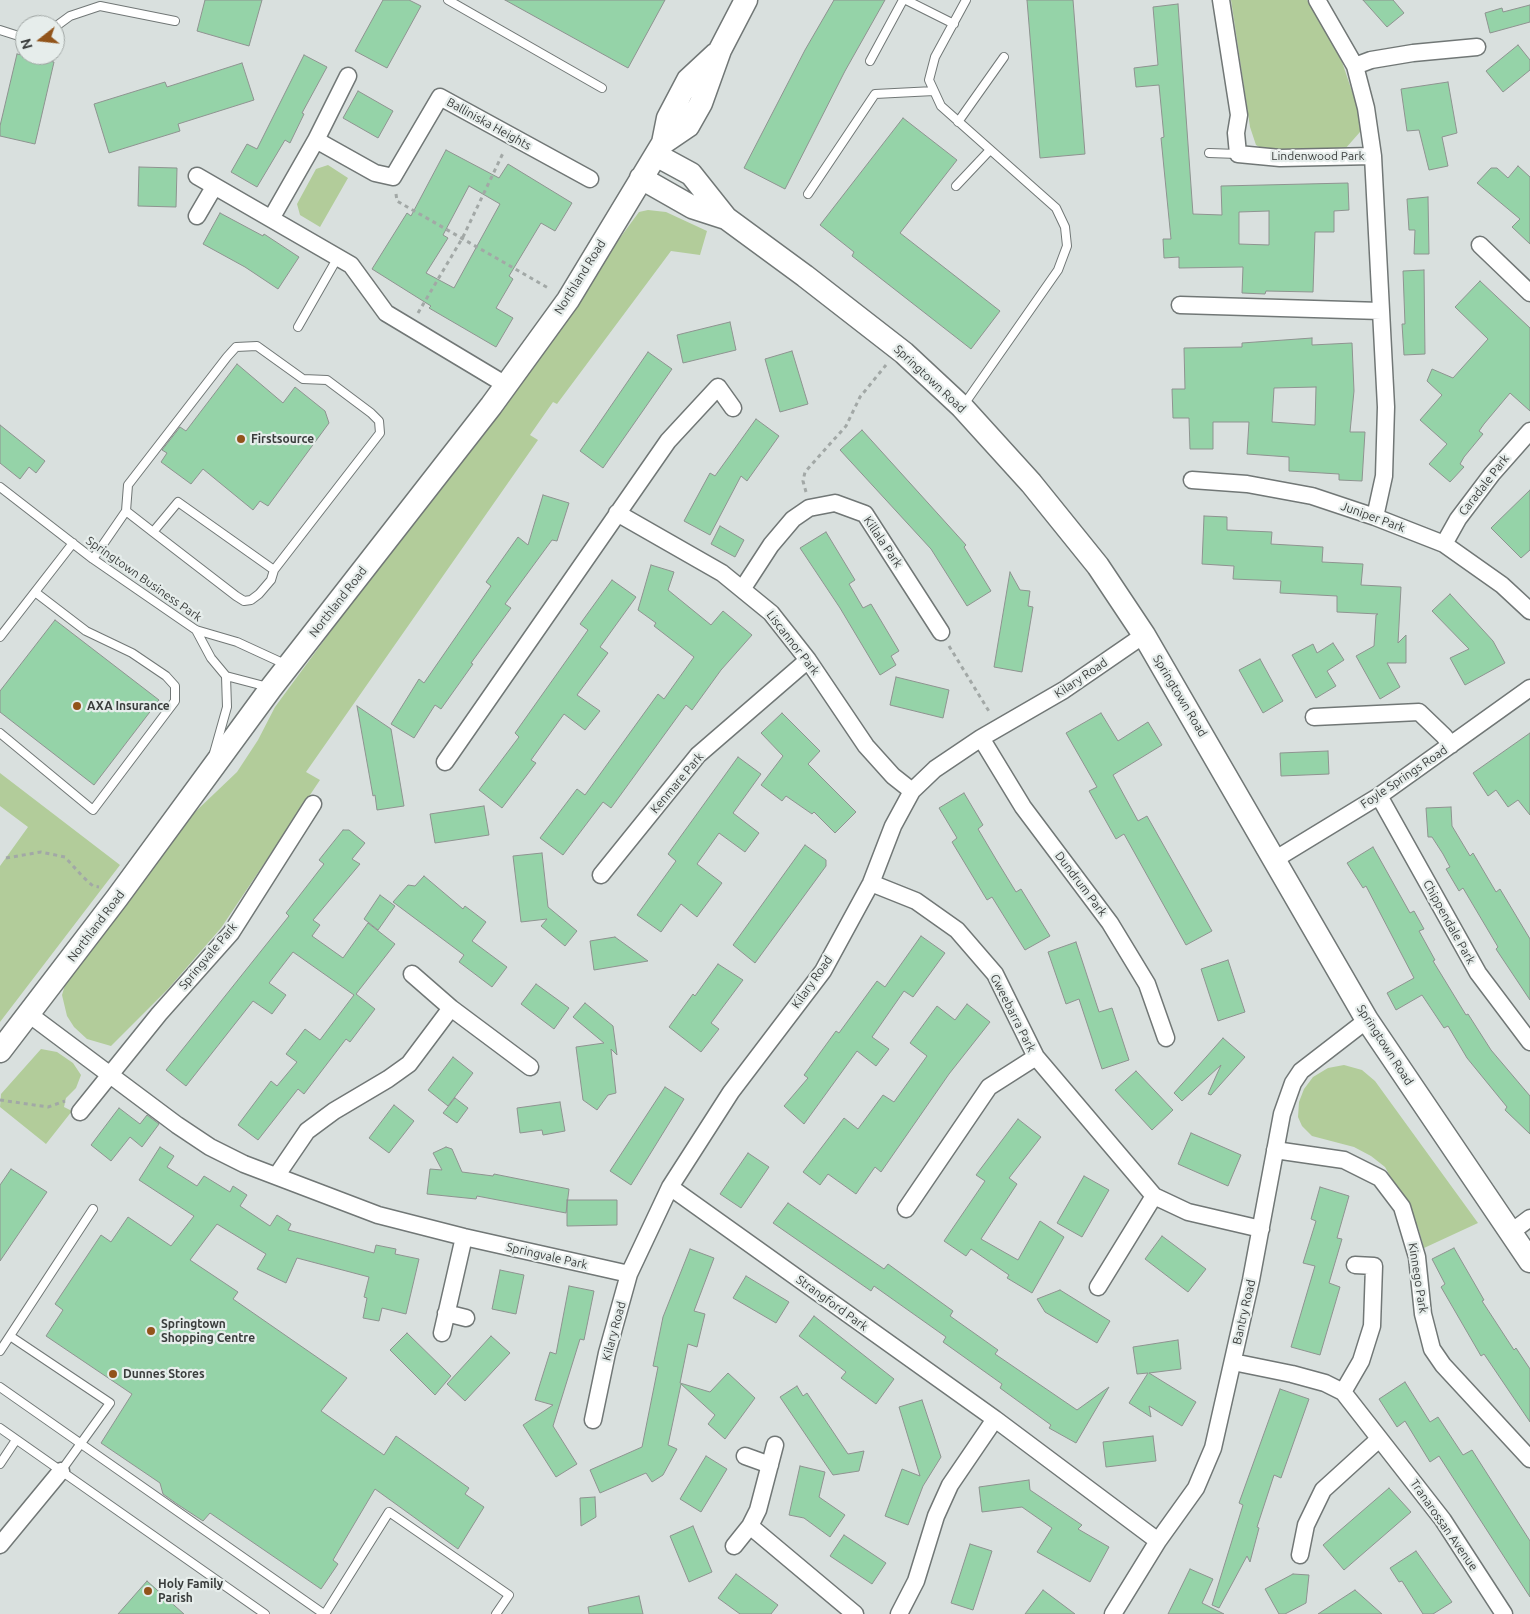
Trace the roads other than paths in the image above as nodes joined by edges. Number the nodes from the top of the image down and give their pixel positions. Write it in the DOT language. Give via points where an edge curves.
graph roads {
  1 [pos="448,0"];
  2 [pos="746,0"];
  3 [pos="904,0"];
  4 [pos="966,0"];
  5 [pos="1221,0"];
  6 [pos="1317,0"];
  7 [pos="65,20"];
  8 [pos="175,21"];
  9 [pos="954,24"];
  10 [pos="0,30"];
  11 [pos="15,35"];
  12 [pos="1477,47"];
  13 [pos="1004,57"];
  14 [pos="870,61"];
  15 [pos="1355,66"];
  16 [pos="348,76"];
  17 [pos="602,88"];
  18 [pos="934,91"];
  19 [pos="958,122"];
  20 [pos="316,140"];
  21 [pos="659,149"];
  22 [pos="990,150"];
  23 [pos="1209,153"];
  24 [pos="1238,154"];
  25 [pos="1373,156"];
  26 [pos="197,176"];
  27 [pos="641,178"];
  28 [pos="590,179"];
  29 [pos="956,186"];
  30 [pos="214,187"];
  31 [pos="808,194"];
  32 [pos="198,216"];
  33 [pos="272,217"];
  34 [pos="726,218"];
  35 [pos="1480,245"];
  36 [pos="338,257"];
  37 [pos="1530,293"];
  38 [pos="1180,305"];
  39 [pos="1381,310"];
  40 [pos="298,327"];
  41 [pos="506,385"];
  42 [pos="962,407"];
  43 [pos="733,408"];
  44 [pos="1530,430"];
  45 [pos="1192,480"];
  46 [pos="0,487"];
  47 [pos="126,511"];
  48 [pos="617,513"];
  49 [pos="1376,516"];
  50 [pos="153,532"];
  51 [pos="74,543"];
  52 [pos="1444,544"];
  53 [pos="93,559"];
  54 [pos="274,570"];
  55 [pos="743,588"];
  56 [pos="35,592"];
  57 [pos="1530,611"];
  58 [pos="196,630"];
  59 [pos="941,632"];
  60 [pos="1144,635"];
  61 [pos="0,637"];
  62 [pos="808,660"];
  63 [pos="288,666"];
  64 [pos="226,676"];
  65 [pos="271,688"];
  66 [pos="1530,688"];
  67 [pos="1314,717"];
  68 [pos="0,733"];
  69 [pos="981,738"];
  70 [pos="1450,745"];
  71 [pos="445,762"];
  72 [pos="207,774"];
  73 [pos="912,791"];
  74 [pos="1379,796"];
  75 [pos="313,804"];
  76 [pos="1274,860"];
  77 [pos="601,876"];
  78 [pos="871,883"];
  79 [pos="412,974"];
  80 [pos="450,1008"];
  81 [pos="30,1015"];
  82 [pos="1368,1020"];
  83 [pos="1166,1038"];
  84 [pos="1530,1042"];
  85 [pos="0,1051"];
  86 [pos="1036,1057"];
  87 [pos="530,1067"];
  88 [pos="109,1075"];
  89 [pos="80,1112"];
  90 [pos="1274,1150"];
  91 [pos="277,1175"];
  92 [pos="670,1187"];
  93 [pos="1154,1196"];
  94 [pos="93,1209"];
  95 [pos="906,1209"];
  96 [pos="1530,1218"];
  97 [pos="1261,1229"];
  98 [pos="1510,1233"];
  99 [pos="464,1237"];
  100 [pos="1530,1261"];
  101 [pos="1355,1265"];
  102 [pos="629,1274"];
  103 [pos="1098,1287"];
  104 [pos="446,1314"];
  105 [pos="466,1318"];
  106 [pos="442,1333"];
  107 [pos="10,1336"];
  108 [pos="0,1350"];
  109 [pos="1233,1362"];
  110 [pos="0,1387"];
  111 [pos="1342,1392"];
  112 [pos="995,1419"];
  113 [pos="593,1420"];
  114 [pos="0,1428"];
  115 [pos="16,1440"];
  116 [pos="1378,1440"];
  117 [pos="80,1444"];
  118 [pos="775,1445"];
  119 [pos="745,1456"];
  120 [pos="1530,1458"];
  121 [pos="0,1464"];
  122 [pos="770,1465"];
  123 [pos="61,1471"];
  124 [pos="750,1526"];
  125 [pos="1158,1541"];
  126 [pos="0,1545"];
  127 [pos="734,1546"];
  128 [pos="1300,1555"];
  129 [pos="265,1614"];
  130 [pos="324,1614"];
  131 [pos="496,1614"];
  132 [pos="855,1614"];
  133 [pos="899,1614"];
  134 [pos="1113,1614"];
  135 [pos="1504,1614"];
  1 -- 17 [label="lane"];
  2 -- 21 [label="main road, Northland Road" via="720,50 701,103 688,126"];
  3 -- 9 [label="lane"];
  3 -- 14 [label="lane"];
  4 -- 9 [label="lane"];
  5 -- 24 [label="street" via="1240,115 1236,133"];
  6 -- 15 [label="street, Lindenwood Park"];
  7 -- 8 [label="lane" via="100,6"];
  9 -- 18 [label="lane" via="935,57 929,80"];
  10 -- 11 [label="lane"];
  12 -- 15 [label="street" via="1413,53"];
  13 -- 19 [label="lane"];
  15 -- 25 [label="street, Lindenwood Park" via="1366,108"];
  16 -- 20 [label="street"];
  18 -- 19 [label="lane" via="941,106"];
  18 -- 31 [label="lane" via="875,94"];
  19 -- 22 [label="lane"];
  20 -- 28 [label="street, Balliniska Heights" via="375,173 393,177 440,97"];
  20 -- 33 [label="street"];
  21 -- 27 [label="main road, Northland Road"];
  21 -- 34 [label="main road, Springtown Road" via="691,174"];
  22 -- 29 [label="lane"];
  22 -- 42 [label="lane" via="1056,208 1065,228 1067,246 1058,270"];
  23 -- 24 [label="lane"];
  24 -- 25 [label="street, Lindenwood Park" via="1280,158"];
  25 -- 39 [label="street, Lindenwood Park"];
  26 -- 30 [label="street"];
  27 -- 34 [label="main road, Springtown Road" via="692,207"];
  27 -- 41 [label="main road, Northland Road" via="568,300"];
  30 -- 32 [label="street"];
  30 -- 33 [label="street"];
  33 -- 36 [label="street"];
  34 -- 42 [label="main road, Springtown Road" via="904,353"];
  35 -- 37 [label="street"];
  36 -- 40 [label="lane"];
  36 -- 41 [label="street" via="351,265 386,313"];
  38 -- 39 [label="street"];
  39 -- 49 [label="street, Lindenwood Park" via="1386,407 1384,476"];
  41 -- 63 [label="main road, Northland Road"];
  42 -- 60 [label="main road, Springtown Road" via="1031,483 1098,566"];
  43 -- 48 [label="street" via="718,387 668,441"];
  44 -- 52 [label="street, Caradale Park" via="1458,519"];
  45 -- 49 [label="street, Juniper Park" via="1247,484 1312,496"];
  46 -- 51 [label="lane, Springtown Business Park"];
  47 -- 50 [label="lane"];
  47 -- 53 [label="lane"];
  47 -- 54 [label="lane" via="128,485 227,357 236,348 257,346 303,379 327,380 379,421 380,434"];
  48 -- 55 [label="street, Liscannor Park"];
  48 -- 71 [label="street"];
  49 -- 52 [label="street, Juniper Park"];
  50 -- 54 [label="lane" via="178,502"];
  50 -- 54 [label="lane" via="244,601 259,594 271,580"];
  51 -- 53 [label="lane, Springtown Business Park"];
  51 -- 56 [label="lane"];
  52 -- 57 [label="street, Juniper Park" via="1502,585"];
  53 -- 58 [label="lane, Springtown Business Park"];
  55 -- 59 [label="street, Killala Park" via="771,545 793,519 810,508 835,503 865,514"];
  55 -- 62 [label="street, Liscannor Park" via="771,613"];
  56 -- 61 [label="lane"];
  56 -- 68 [label="lane" via="86,630 132,653 166,676 175,686 175,700 93,810"];
  58 -- 63 [label="lane, Springtown Business Park" via="237,642"];
  58 -- 64 [label="lane" via="211,658"];
  60 -- 69 [label="street, Kilary Road" via="1064,690"];
  60 -- 76 [label="main road, Springtown Road"];
  62 -- 73 [label="street, Liscannor Park" via="866,746 893,776"];
  62 -- 77 [label="street, Kenmare Park" via="698,755"];
  63 -- 65 [label="main road, Northland Road"];
  64 -- 65 [label="lane"];
  64 -- 72 [label="lane" via="227,707"];
  65 -- 72 [label="main road, Northland Road"];
  66 -- 70 [label="street, Foyle Springs Road"];
  67 -- 70 [label="street" via="1420,712"];
  69 -- 73 [label="street, Kilary Road" via="936,769"];
  69 -- 83 [label="street, Dundrum Park" via="1023,807 1110,922 1147,984"];
  70 -- 74 [label="street, Foyle Springs Road"];
  72 -- 81 [label="main road, Northland Road"];
  73 -- 78 [label="street, Kilary Road" via="893,826"];
  74 -- 76 [label="street, Foyle Springs Road"];
  74 -- 84 [label="street, Chippendale Park" via="1478,973"];
  75 -- 88 [label="street, Springvale Park" via="231,933"];
  76 -- 82 [label="main road, Springtown Road"];
  78 -- 86 [label="street, Gweebarra Park" via="916,901 957,930 995,974"];
  78 -- 92 [label="street, Kilary Road" via="823,971 731,1092"];
  79 -- 80 [label="street"];
  80 -- 87 [label="street"];
  80 -- 91 [label="street" via="409,1064 307,1131"];
  81 -- 85 [label="main road, Northland Road"];
  81 -- 88 [label="street, Springvale Park"];
  82 -- 90 [label="street, Bantry Road" via="1301,1071 1292,1083"];
  82 -- 98 [label="main road, Springtown Road"];
  86 -- 93 [label="street, Gweebarra Park"];
  86 -- 95 [label="street, Gweebarra Park" via="989,1087"];
  88 -- 89 [label="street"];
  88 -- 91 [label="street, Springvale Park" via="210,1147 244,1164"];
  90 -- 97 [label="street, Bantry Road"];
  90 -- 120 [label="street, Kinnego Park" via="1344,1160 1380,1178 1402,1207 1417,1257 1423,1314 1432,1349"];
  91 -- 99 [label="street, Springvale Park" via="378,1215"];
  92 -- 102 [label="street, Kilary Road"];
  92 -- 112 [label="street, Strangford Park"];
  93 -- 97 [label="street, Gweebarra Park" via="1188,1212"];
  93 -- 103 [label="street"];
  94 -- 107 [label="lane"];
  96 -- 98 [label="street"];
  97 -- 109 [label="street, Bantry Road"];
  98 -- 100 [label="main road, Springtown Road"];
  99 -- 102 [label="street, Springvale Park"];
  99 -- 104 [label="street"];
  101 -- 111 [label="street" via="1374,1266 1372,1326 1361,1361"];
  102 -- 113 [label="street, Kilary Road"];
  104 -- 105 [label="street"];
  104 -- 106 [label="street"];
  107 -- 108 [label="lane"];
  107 -- 117 [label="lane" via="110,1403"];
  109 -- 111 [label="street, Tranarossan Avenue" via="1325,1383"];
  109 -- 125 [label="street, Bantry Road" via="1213,1448 1196,1488"];
  110 -- 117 [label="lane"];
  111 -- 116 [label="street, Tranarossan Avenue"];
  112 -- 125 [label="street, Strangford Park"];
  112 -- 133 [label="street" via="950,1485 936,1516 916,1582"];
  114 -- 115 [label="lane"];
  115 -- 121 [label="lane"];
  115 -- 123 [label="lane"];
  116 -- 128 [label="street" via="1323,1490 1306,1525"];
  116 -- 135 [label="street, Tranarossan Avenue" via="1443,1520"];
  117 -- 123 [label="lane"];
  117 -- 130 [label="lane"];
  118 -- 122 [label="street"];
  119 -- 122 [label="street"];
  122 -- 124 [label="street" via="758,1510"];
  123 -- 126 [label="street"];
  123 -- 129 [label="lane"];
  124 -- 127 [label="street"];
  124 -- 132 [label="street"];
  125 -- 134 [label="street, Bantry Road"];
  130 -- 131 [label="lane" via="389,1512 508,1595"];
}
